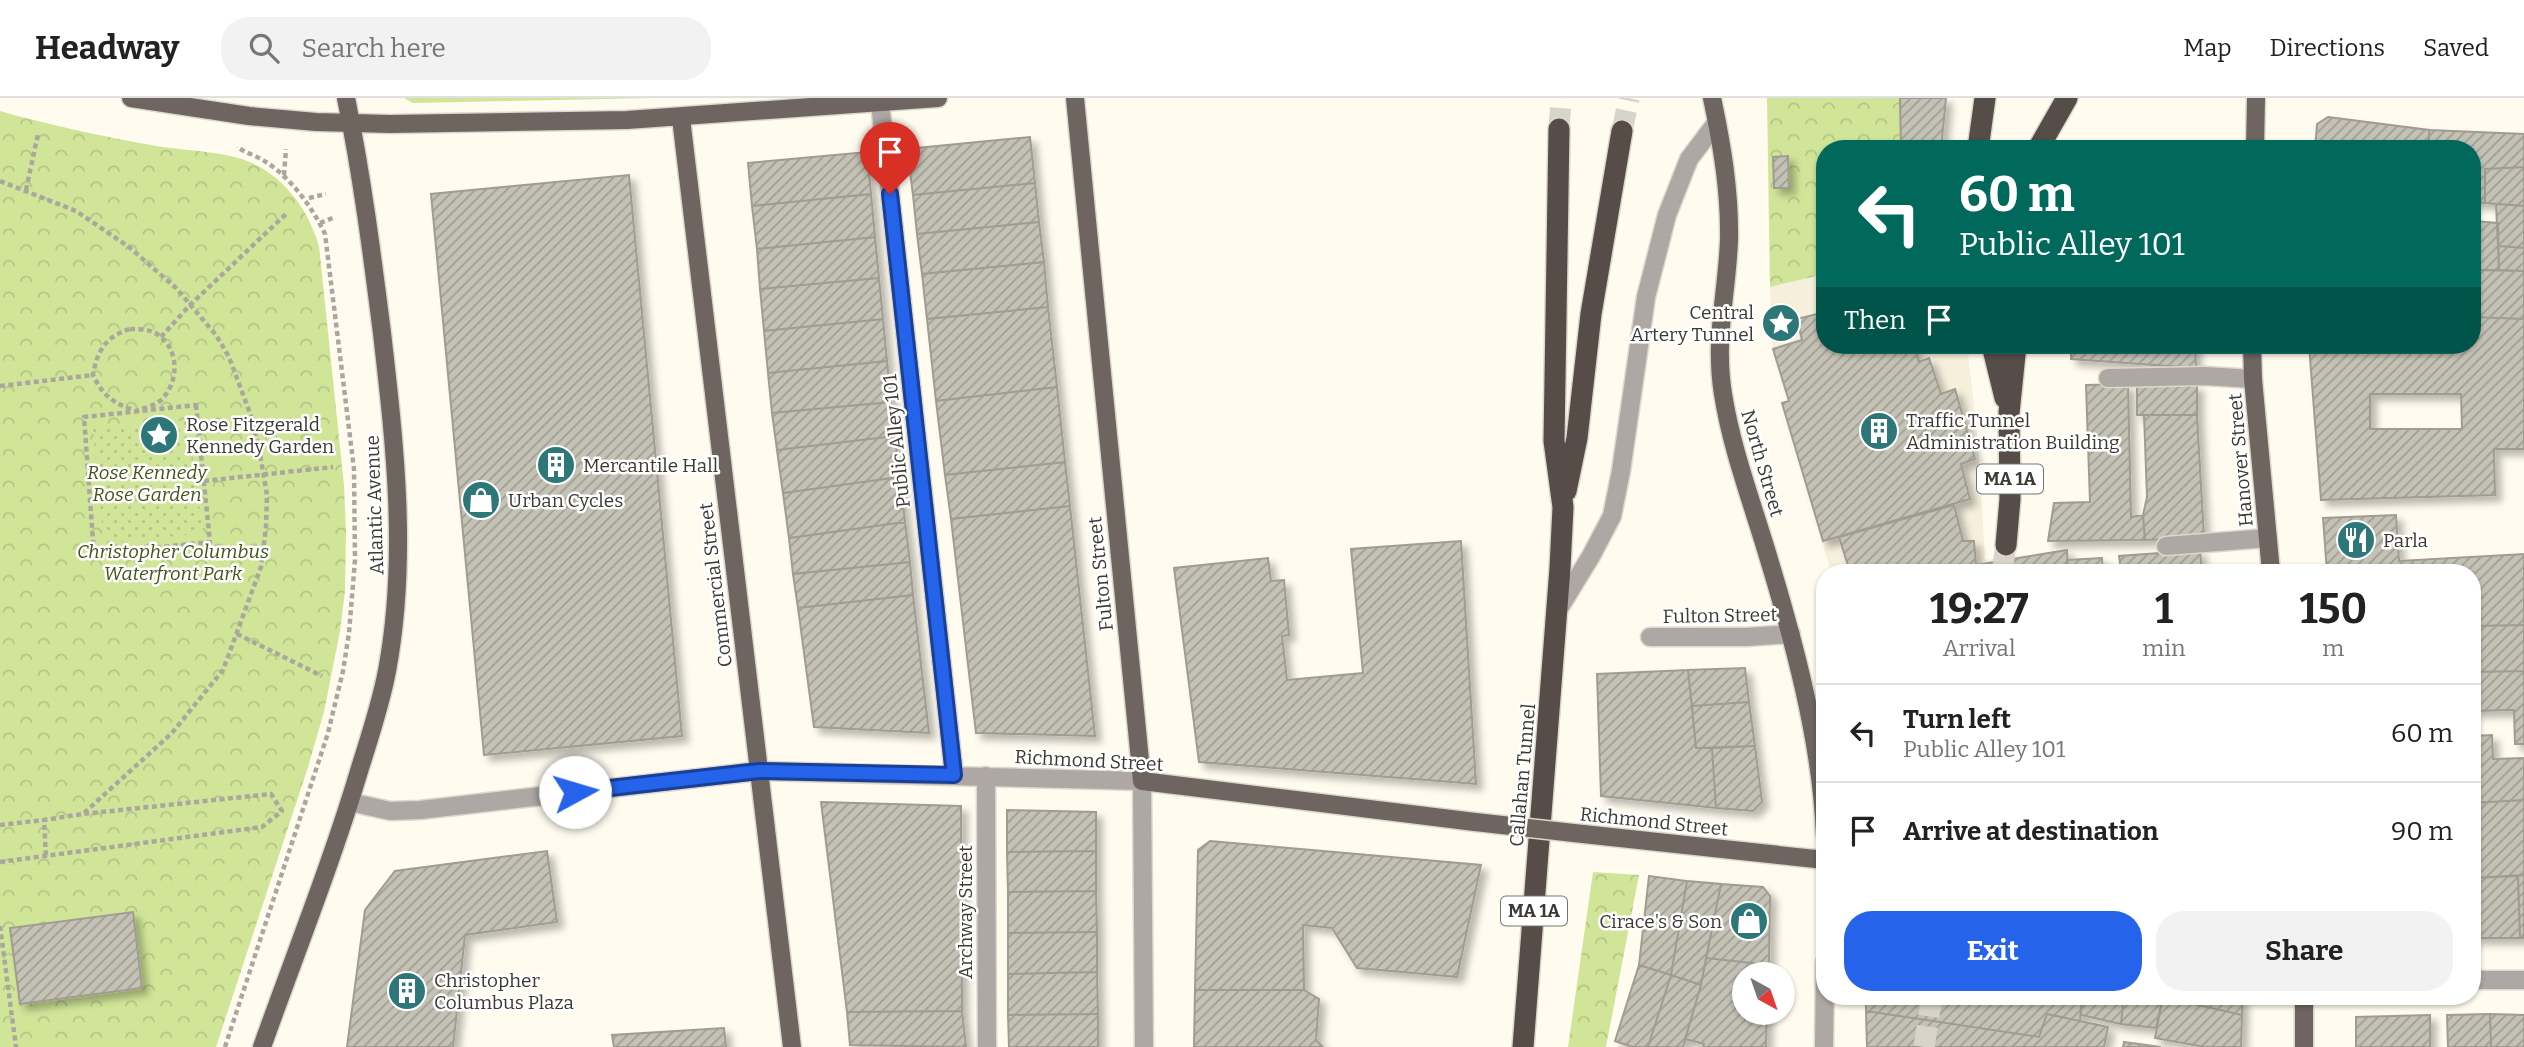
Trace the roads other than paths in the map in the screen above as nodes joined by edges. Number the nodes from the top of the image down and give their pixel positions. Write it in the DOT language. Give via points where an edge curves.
graph roads {
  1 [pos="131,98"];
  2 [pos="346,98"];
  3 [pos="938,98"];
  4 [pos="1075,98"];
  5 [pos="1712,98"];
  6 [pos="1985,98"];
  7 [pos="2067,98"];
  8 [pos="2256,98"];
  9 [pos="880,103"];
  10 [pos="681,118"];
  11 [pos="1717,122"];
  12 [pos="351,124"];
  13 [pos="1559,129"];
  14 [pos="1622,131"];
  15 [pos="1979,140"];
  16 [pos="2043,140"];
  17 [pos="2255,140"];
  18 [pos="1994,354"];
  19 [pos="2015,354"];
  20 [pos="2252,354"];
  21 [pos="2108,378"];
  22 [pos="2253,379"];
  23 [pos="2008,413"];
  24 [pos="1563,507"];
  25 [pos="2268,538"];
  26 [pos="2006,545"];
  27 [pos="2165,546"];
  28 [pos="2270,564"];
  29 [pos="1558,610"];
  30 [pos="1791,634"];
  31 [pos="1650,637"];
  32 [pos="1816,757"];
  33 [pos="759,771"];
  34 [pos="954,775"];
  35 [pos="986,776"];
  36 [pos="1142,781"];
  37 [pos="350,803"];
  38 [pos="1816,859"];
  39 [pos="2481,980"];
  40 [pos="2524,980"];
  41 [pos="1824,1005"];
  42 [pos="2304,1005"];
  43 [pos="262,1047"];
  44 [pos="792,1047"];
  45 [pos="987,1047"];
  46 [pos="1144,1047"];
  47 [pos="1523,1047"];
  48 [pos="1824,1047"];
  49 [pos="2305,1047"];
  1 -- 12 [label="main road" via="227,114"];
  2 -- 12 [label="main road, Atlantic Avenue"];
  3 -- 9 [label="main road"];
  4 -- 36 [label="main road, Fulton Street"];
  5 -- 11 [label="main road, North Street"];
  6 -- 15 [label="highway"];
  7 -- 16 [label="highway"];
  8 -- 17 [label="main road"];
  9 -- 10 [label="main road"];
  9 -- 34 [label="street, Public Alley 101"];
  10 -- 12 [label="main road"];
  10 -- 33 [label="main road, Commercial Street"];
  11 -- 29 [label="street" via="1689,159 1667,215 1646,297 1612,516"];
  11 -- 30 [label="main road, North Street" via="1729,220 1719,339 1722,391 1731,436"];
  12 -- 37 [label="main road, Atlantic Avenue" via="393,424 399,539 397,603 387,672"];
  13 -- 24 [label="highway" via="1554,441"];
  14 -- 24 [label="highway"];
  18 -- 23 [label="highway"];
  19 -- 23 [label="highway"];
  20 -- 22 [label="main road, Hanover Street"];
  21 -- 22 [label="street"];
  22 -- 25 [label="main road, Hanover Street"];
  23 -- 26 [label="highway, MA 1A"];
  24 -- 29 [label="highway, Callahan Tunnel / MA 1A"];
  25 -- 27 [label="street"];
  25 -- 28 [label="main road, Hanover Street"];
  29 -- 47 [label="highway, Callahan Tunnel / MA 1A"];
  30 -- 31 [label="street, Fulton Street"];
  30 -- 32 [label="main road, North Street"];
  33 -- 34 [label="street, Richmond Street"];
  33 -- 37 [label="street, Richmond Street" via="420,810 390,811"];
  33 -- 44 [label="main road, Commercial Street"];
  34 -- 35 [label="street, Richmond Street"];
  35 -- 36 [label="street, Richmond Street"];
  35 -- 45 [label="street, Archway Street"];
  36 -- 38 [label="main road, Richmond Street, bridge"];
  36 -- 46 [label="street, Fulton Street"];
  37 -- 43 [label="main road, Atlantic Avenue"];
  39 -- 40 [label="street"];
  41 -- 48 [label="street"];
  42 -- 49 [label="main road"];
}
